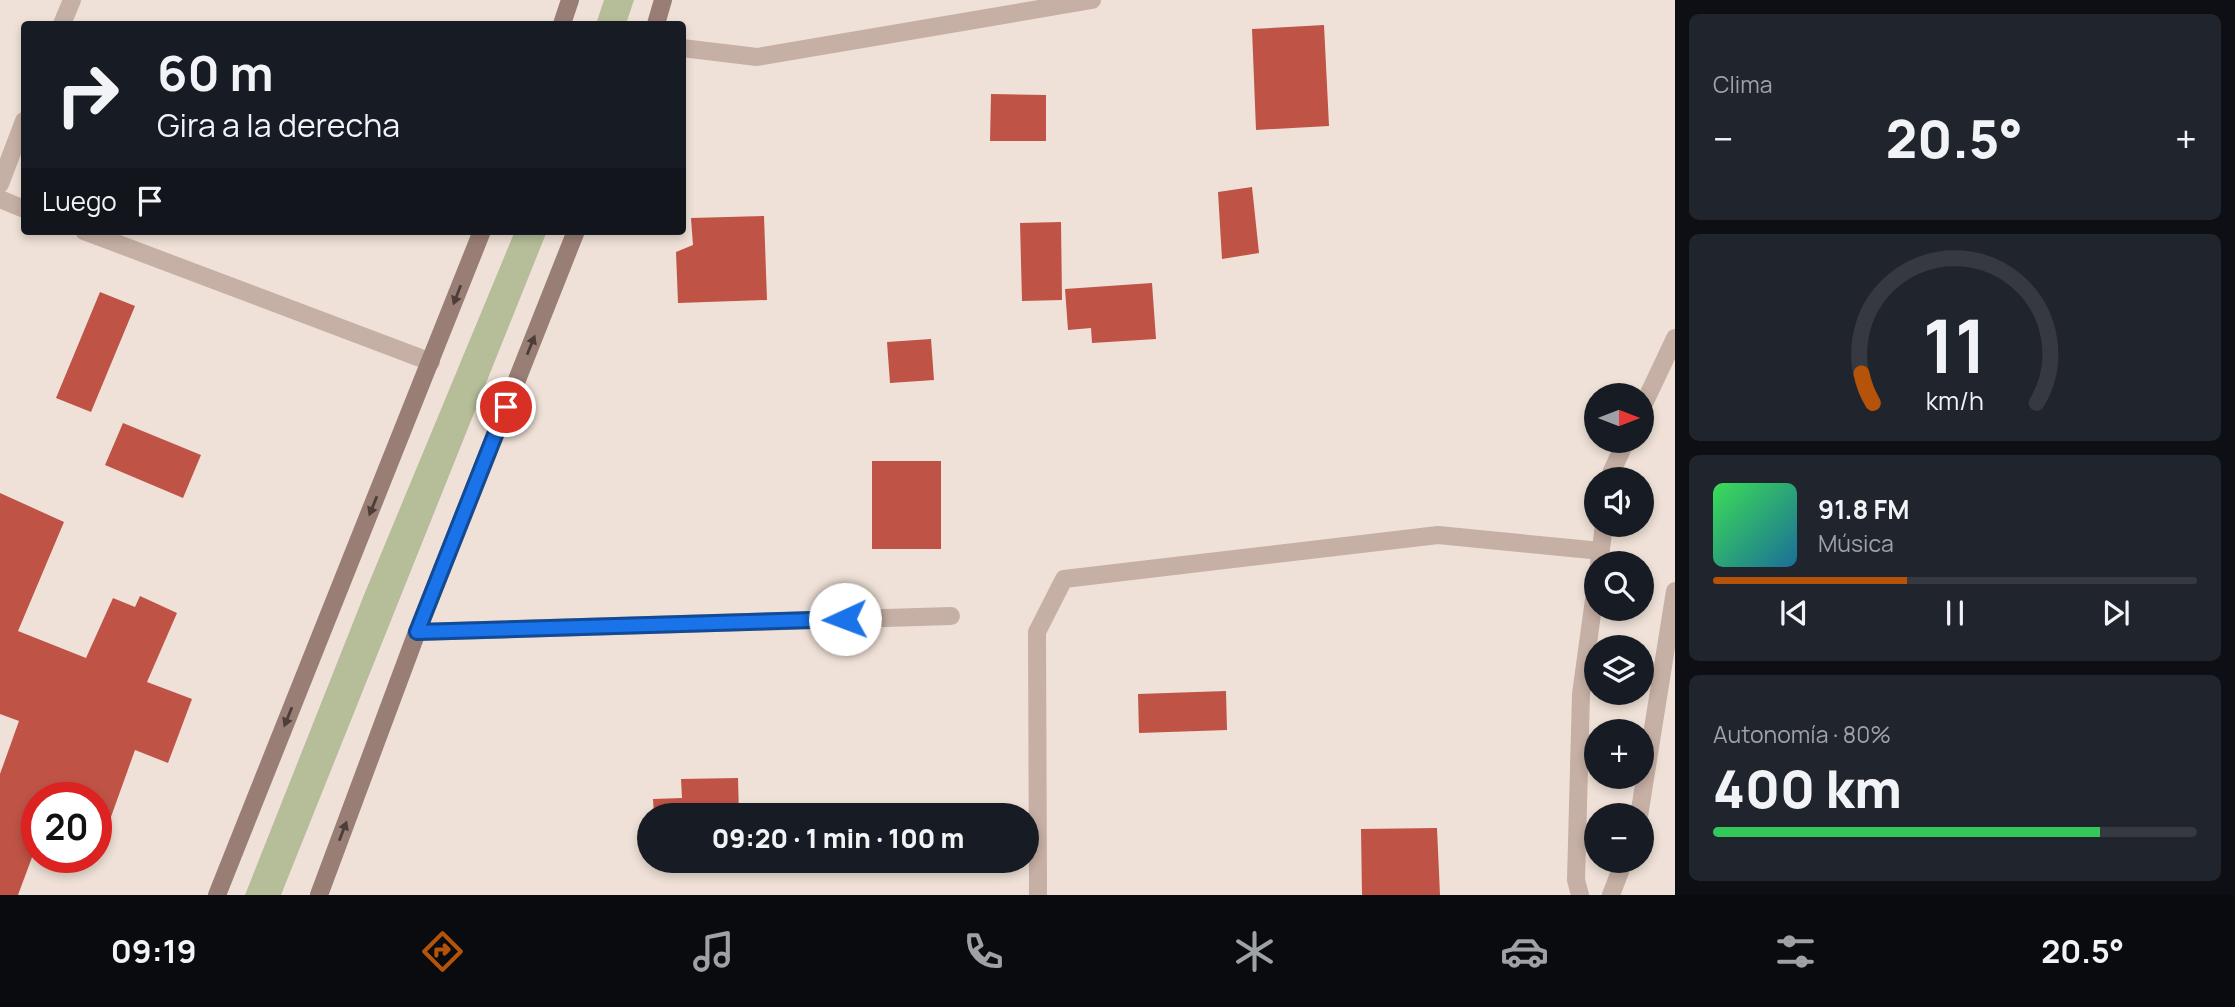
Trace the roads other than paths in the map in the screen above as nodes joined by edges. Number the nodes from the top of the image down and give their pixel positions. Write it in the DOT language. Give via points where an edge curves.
graph roads {
  1 [pos="72,0"];
  2 [pos="570,0"];
  3 [pos="663,0"];
  4 [pos="1092,0"];
  5 [pos="63,21"];
  6 [pos="563,21"];
  7 [pos="657,21"];
  8 [pos="686,48"];
  9 [pos="21,129"];
  10 [pos="0,184"];
  11 [pos="0,200"];
  12 [pos="21,208"];
  13 [pos="94,235"];
  14 [pos="480,235"];
  15 [pos="574,235"];
  16 [pos="1675,338"];
  17 [pos="431,362"];
  18 [pos="1654,383"];
  19 [pos="1584,555"];
  20 [pos="1675,591"];
  21 [pos="951,615"];
  22 [pos="1591,621"];
  23 [pos="417,632"];
  24 [pos="1641,803"];
  25 [pos="1619,873"];
  26 [pos="217,895"];
  27 [pos="319,895"];
  28 [pos="1038,895"];
  29 [pos="1580,895"];
  30 [pos="1611,895"];
  1 -- 5 [label="street"];
  2 -- 6 [label="street"];
  3 -- 7 [label="street"];
  4 -- 8 [label="street" via="757,57"];
  9 -- 10 [label="street"];
  11 -- 12 [label="street"];
  13 -- 17 [label="street"];
  14 -- 17 [label="street, one-way"];
  23 -- 15 [label="street, one-way"];
  16 -- 18 [label="street"];
  17 -- 26 [label="street, one-way"];
  19 -- 28 [label="street" via="1438,535 1064,579 1037,632"];
  20 -- 24 [label="street"];
  21 -- 23 [label="street"];
  22 -- 29 [label="street" via="1581,694 1576,880"];
  27 -- 23 [label="street, one-way"];
  25 -- 30 [label="street"];
}
